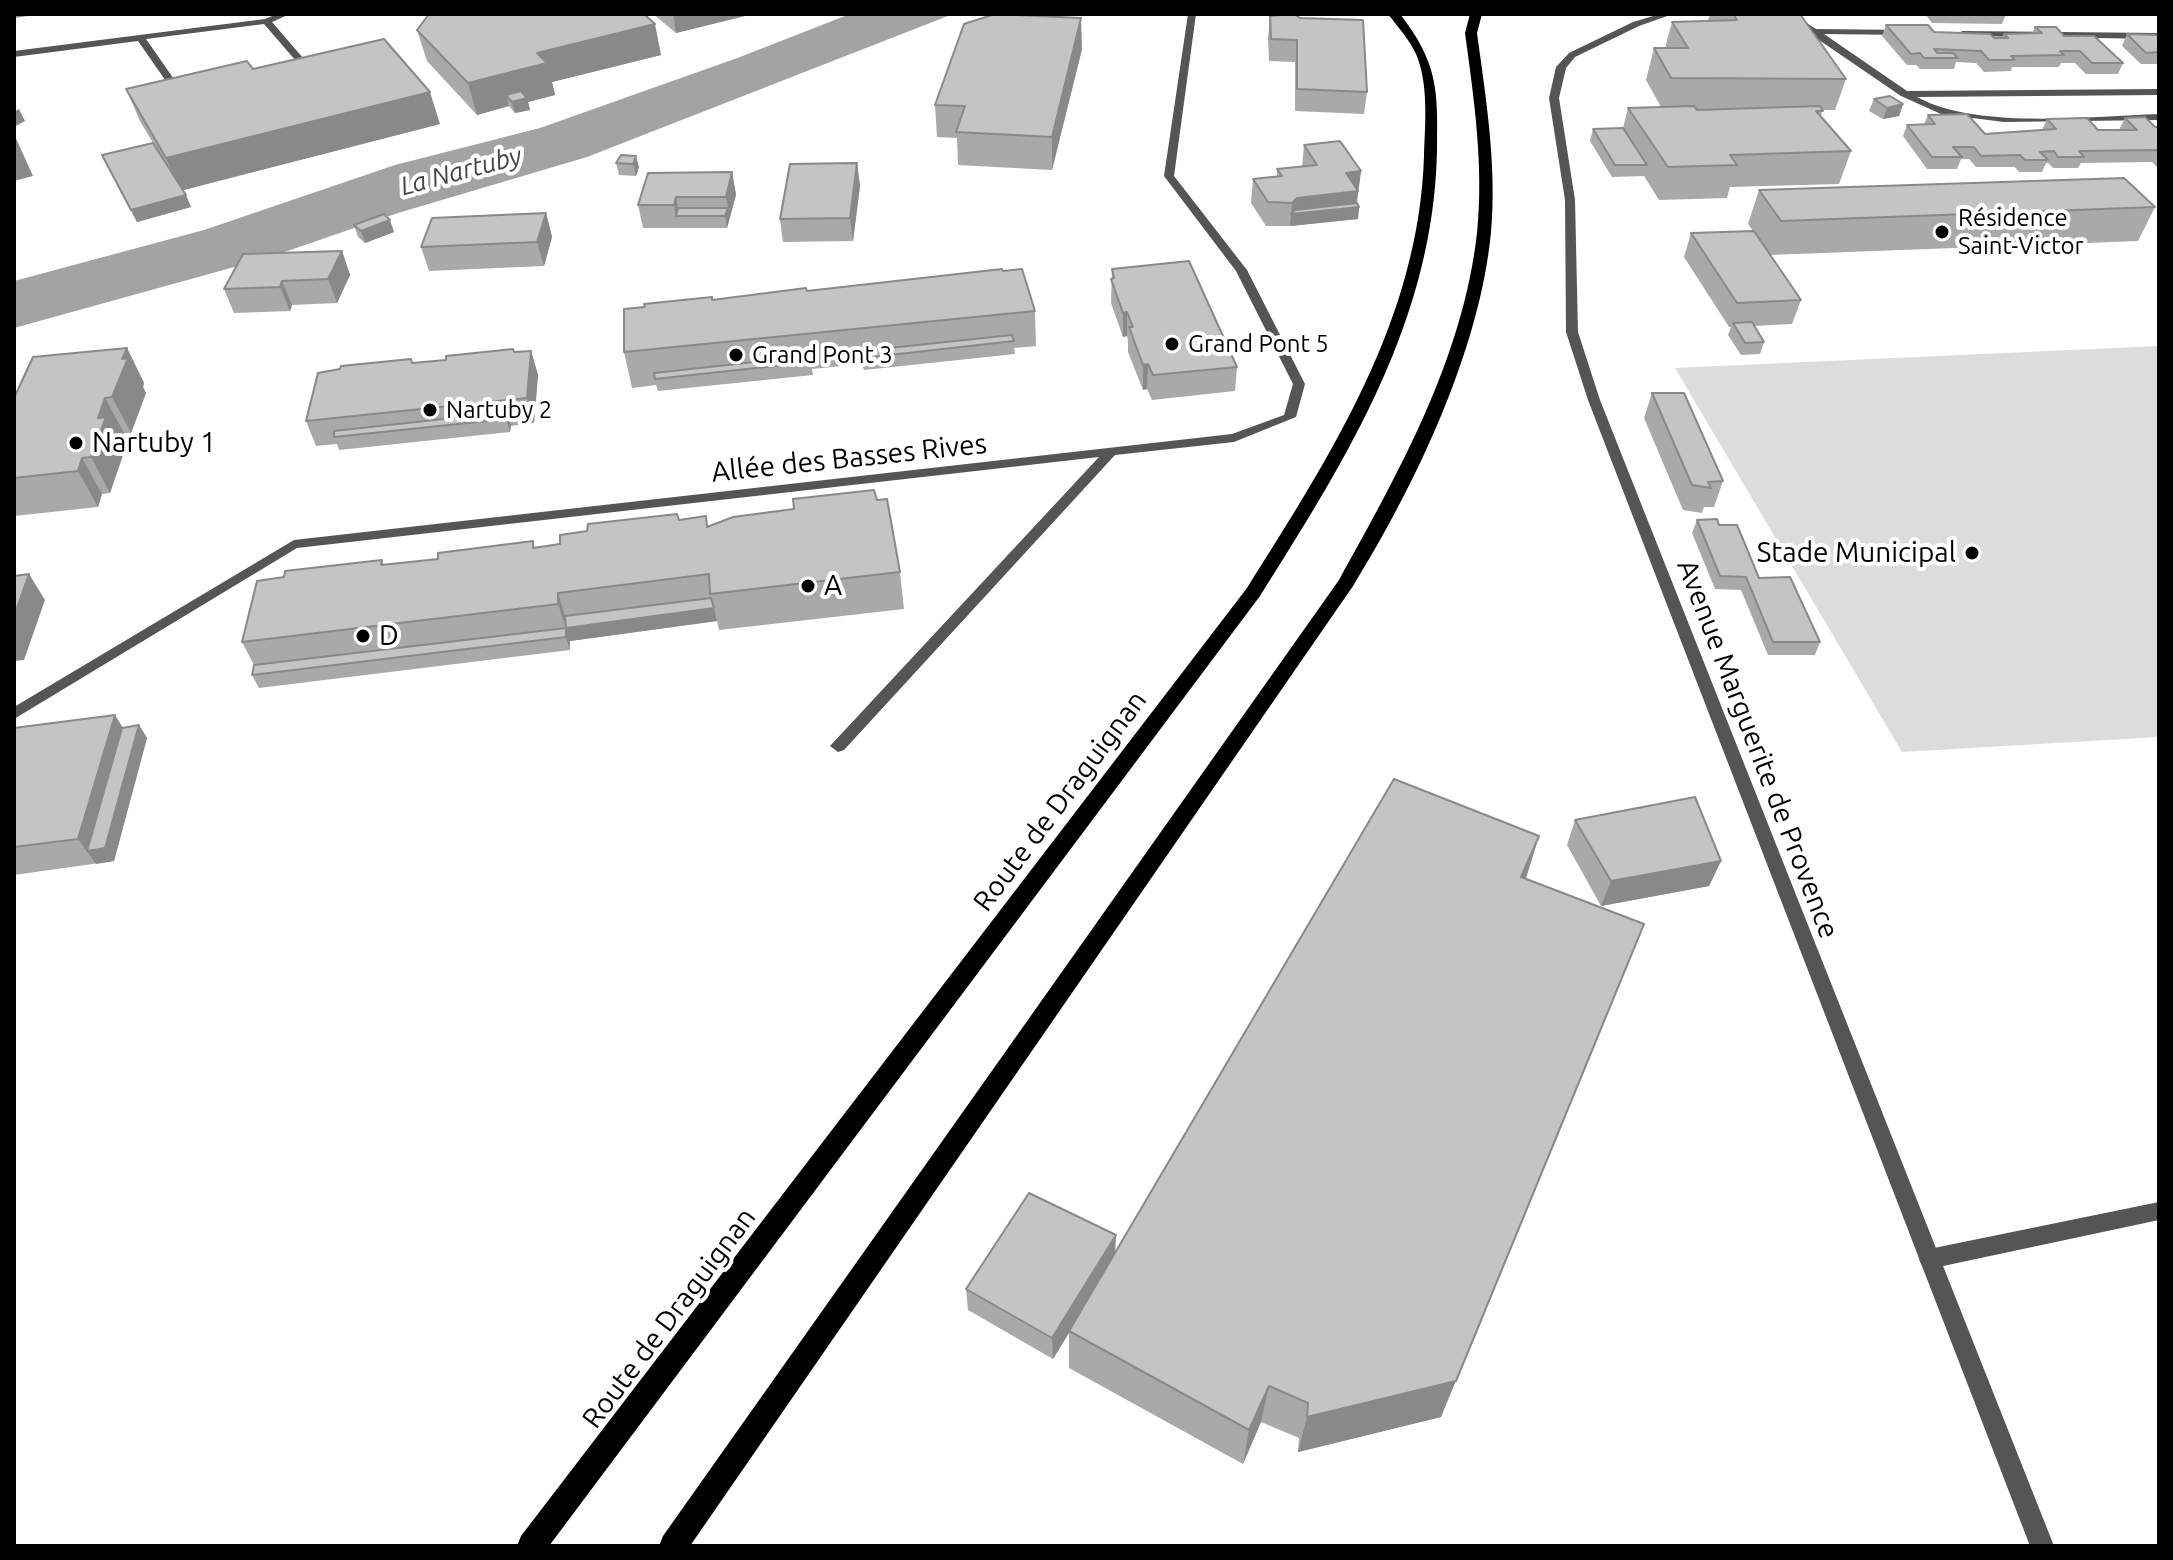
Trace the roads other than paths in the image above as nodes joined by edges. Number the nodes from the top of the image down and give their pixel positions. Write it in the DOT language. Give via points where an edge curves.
graph roads {
  1 [pos="286,14"];
  2 [pos="1192,14"];
  3 [pos="1394,14"];
  4 [pos="1476,14"];
  5 [pos="1669,14"];
  6 [pos="1785,14"];
  7 [pos="266,21"];
  8 [pos="1818,31"];
  9 [pos="1911,32"];
  10 [pos="1958,33"];
  11 [pos="2159,36"];
  12 [pos="140,37"];
  13 [pos="14,54"];
  14 [pos="320,84"];
  15 [pos="2159,92"];
  16 [pos="1905,94"];
  17 [pos="187,105"];
  18 [pos="2159,117"];
  19 [pos="1111,452"];
  20 [pos="14,714"];
  21 [pos="838,746"];
  22 [pos="2159,1211"];
  23 [pos="1929,1259"];
  24 [pos="531,1546"];
  25 [pos="673,1546"];
  26 [pos="2042,1546"];
  1 -- 7 [label="street"];
  2 -- 19 [label="street, Allée des Basses Rives" via="1169,176 1241,270 1299,384 1290,417 1234,438"];
  3 -- 24 [label="main road, Route de Draguignan" via="1424,60 1432,165 1426,225 1415,281 1382,369 1329,471 1254,592"];
  4 -- 25 [label="main road" via="1471,33 1486,169 1484,233 1475,290 1446,381 1406,474 1347,582"];
  5 -- 23 [label="street, Avenue Marguerite de Provence" via="1593,43 1561,67 1554,98 1570,200 1572,332 1605,429"];
  6 -- 8 [label="street"];
  7 -- 12 [label="street"];
  7 -- 14 [label="street"];
  8 -- 9 [label="street"];
  8 -- 16 [label="street"];
  10 -- 11 [label="street"];
  12 -- 13 [label="street"];
  12 -- 17 [label="street"];
  15 -- 16 [label="street"];
  16 -- 18 [label="street" via="1943,113 1966,117"];
  19 -- 20 [label="street, Allée des Basses Rives" via="294,544"];
  19 -- 21 [label="street"];
  22 -- 23 [label="street"];
  23 -- 26 [label="street, Avenue Marguerite de Provence"];
}
